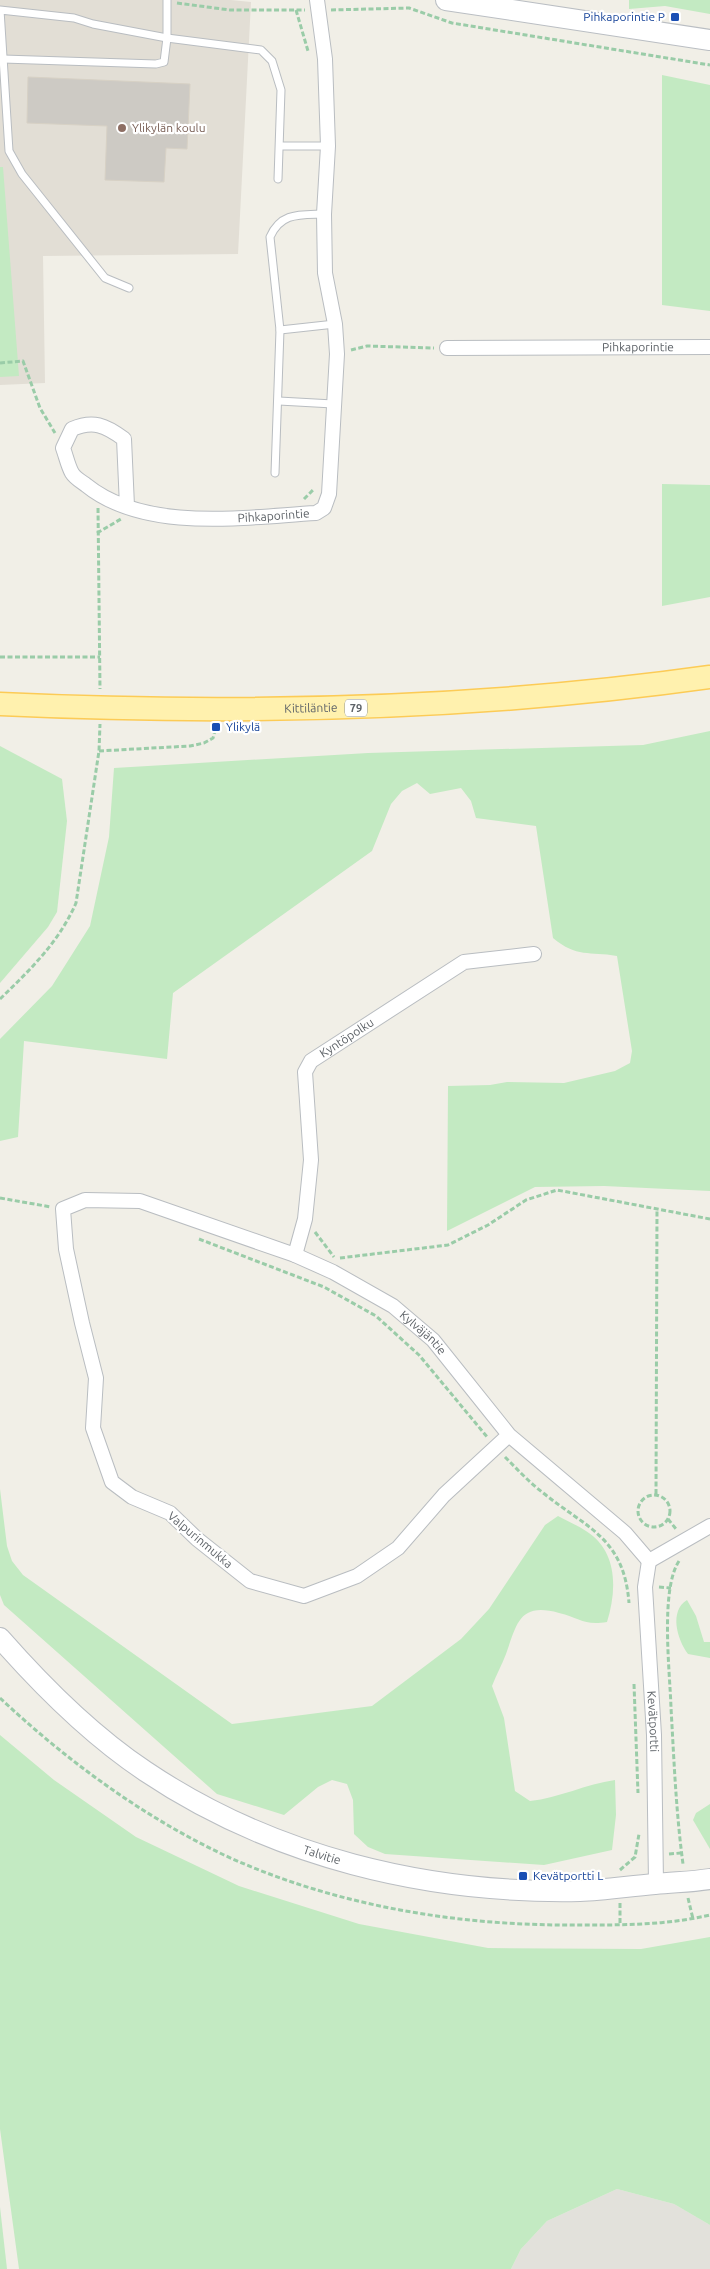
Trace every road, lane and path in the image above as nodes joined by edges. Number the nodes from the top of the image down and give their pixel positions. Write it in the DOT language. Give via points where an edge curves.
graph roads {
  1 [pos="446,0"];
  2 [pos="167,1"];
  3 [pos="317,5"];
  4 [pos="167,38"];
  5 [pos="710,40"];
  6 [pos="3,59"];
  7 [pos="710,65"];
  8 [pos="281,146"];
  9 [pos="328,146"];
  10 [pos="278,179"];
  11 [pos="324,214"];
  12 [pos="129,288"];
  13 [pos="335,324"];
  14 [pos="280,330"];
  15 [pos="710,347"];
  16 [pos="447,348"];
  17 [pos="336,354"];
  18 [pos="0,363"];
  19 [pos="278,401"];
  20 [pos="333,404"];
  21 [pos="64,448"];
  22 [pos="275,473"];
  23 [pos="316,484"];
  24 [pos="98,495"];
  25 [pos="302,501"];
  26 [pos="129,507"];
  27 [pos="97,533"];
  28 [pos="0,657"];
  29 [pos="100,657"];
  30 [pos="710,677"];
  31 [pos="101,694"];
  32 [pos="0,704"];
  33 [pos="100,724"];
  34 [pos="216,727"];
  35 [pos="99,751"];
  36 [pos="534,954"];
  37 [pos="0,999"];
  38 [pos="0,1198"];
  39 [pos="63,1209"];
  40 [pos="657,1209"];
  41 [pos="305,1219"];
  42 [pos="710,1219"];
  43 [pos="197,1238"];
  44 [pos="294,1255"];
  45 [pos="335,1266"];
  46 [pos="324,1288"];
  47 [pos="509,1436"];
  48 [pos="495,1447"];
  49 [pos="656,1494"];
  50 [pos="710,1526"];
  51 [pos="685,1555"];
  52 [pos="649,1561"];
  53 [pos="630,1607"];
  54 [pos="0,1638"];
  55 [pos="634,1679"];
  56 [pos="638,1794"];
  57 [pos="640,1832"];
  58 [pos="710,1879"];
  59 [pos="685,1883"];
  60 [pos="656,1884"];
  61 [pos="619,1888"];
  62 [pos="693,1919"];
  63 [pos="620,1925"];
  1 -- 5 [label="street"];
  2 -- 3 [label="path" via="230,10"];
  2 -- 4 [label="lane"];
  3 -- 7 [label="path" via="409,8 452,23"];
  3 -- 9 [label="street, Pihkaporintie" via="325,59"];
  4 -- 6 [label="lane" via="164,62 156,64"];
  4 -- 6 [label="lane" via="74,18 0,10"];
  4 -- 8 [label="lane" via="261,50 272,61 281,90"];
  6 -- 12 [label="lane" via="9,151 22,174 105,278"];
  8 -- 9 [label="lane"];
  8 -- 10 [label="lane"];
  9 -- 11 [label="street, Pihkaporintie"];
  11 -- 13 [label="street, Pihkaporintie" via="325,273"];
  11 -- 14 [label="lane" via="295,215 284,219 275,225 270,237"];
  13 -- 14 [label="lane"];
  13 -- 17 [label="street, Pihkaporintie"];
  14 -- 19 [label="lane"];
  15 -- 16 [label="street, Pihkaporintie"];
  16 -- 17 [label="path" via="367,346"];
  17 -- 20 [label="street, Pihkaporintie"];
  18 -- 21 [label="path" via="23,360 40,408"];
  19 -- 20 [label="lane"];
  19 -- 22 [label="lane"];
  20 -- 26 [label="street, Pihkaporintie" via="329,494 324,508 316,513 202,518 144,513"];
  21 -- 24 [label="street, Pihkaporintie" via="72,474"];
  21 -- 26 [label="street" via="72,429 86,423 110,428 124,439"];
  23 -- 25 [label="path"];
  24 -- 26 [label="street, Pihkaporintie"];
  24 -- 27 [label="path"];
  26 -- 27 [label="path" via="122,518"];
  27 -- 29 [label="path"];
  28 -- 29 [label="path"];
  29 -- 31 [label="path"];
  30 -- 32 [label="main road, Kittiläntie / 79" via="576,693 344,708 239,711"];
  33 -- 35 [label="path"];
  34 -- 35 [label="path" via="213,738 204,744"];
  35 -- 37 [label="path" via="76,903 68,922 52,944"];
  36 -- 41 [label="street, Kyntöpolku" via="464,962 311,1061 305,1072 311,1160"];
  38 -- 39 [label="path"];
  39 -- 44 [label="street, Kylväjäntie" via="85,1200 140,1201"];
  39 -- 48 [label="street, Valpurinmukka" via="66,1249 96,1378 93,1428 112,1482 132,1497 170,1513 250,1581 304,1596 358,1576 398,1548 444,1495"];
  40 -- 42 [label="path"];
  40 -- 45 [label="path" via="557,1190 526,1200 448,1245"];
  40 -- 49 [label="path"];
  41 -- 44 [label="street, Kyntöpolku"];
  41 -- 45 [label="path"];
  43 -- 46 [label="path"];
  44 -- 45 [label="street, Kylväjäntie"];
  45 -- 46 [label="path"];
  45 -- 47 [label="street, Kylväjäntie" via="393,1306 433,1340"];
  46 -- 48 [label="path" via="376,1316 419,1354"];
  47 -- 48 [label="street, Valpurinmukka"];
  47 -- 52 [label="street, Kylväjäntie" via="625,1533"];
  48 -- 53 [label="path" via="541,1492 588,1525 612,1548 622,1568"];
  49 -- 49 [label="path" via="645,1496 638,1505 638,1516 649,1527 664,1524 670,1514 666,1499"];
  50 -- 52 [label="street"];
  51 -- 59 [label="path" via="673,1570 668,1625 676,1809"];
  52 -- 60 [label="street, Kevätportti" via="645,1587 654,1735"];
  54 -- 61 [label="street, Talvitie" via="69,1709 144,1770 184,1796 281,1842 320,1856 414,1880 526,1890"];
  55 -- 56 [label="path"];
  57 -- 61 [label="path" via="635,1857 618,1871"];
  58 -- 59 [label="street, Talvitie"];
  59 -- 60 [label="street, Talvitie"];
  59 -- 62 [label="path"];
  60 -- 61 [label="street, Talvitie"];
  61 -- 63 [label="path"];
}
